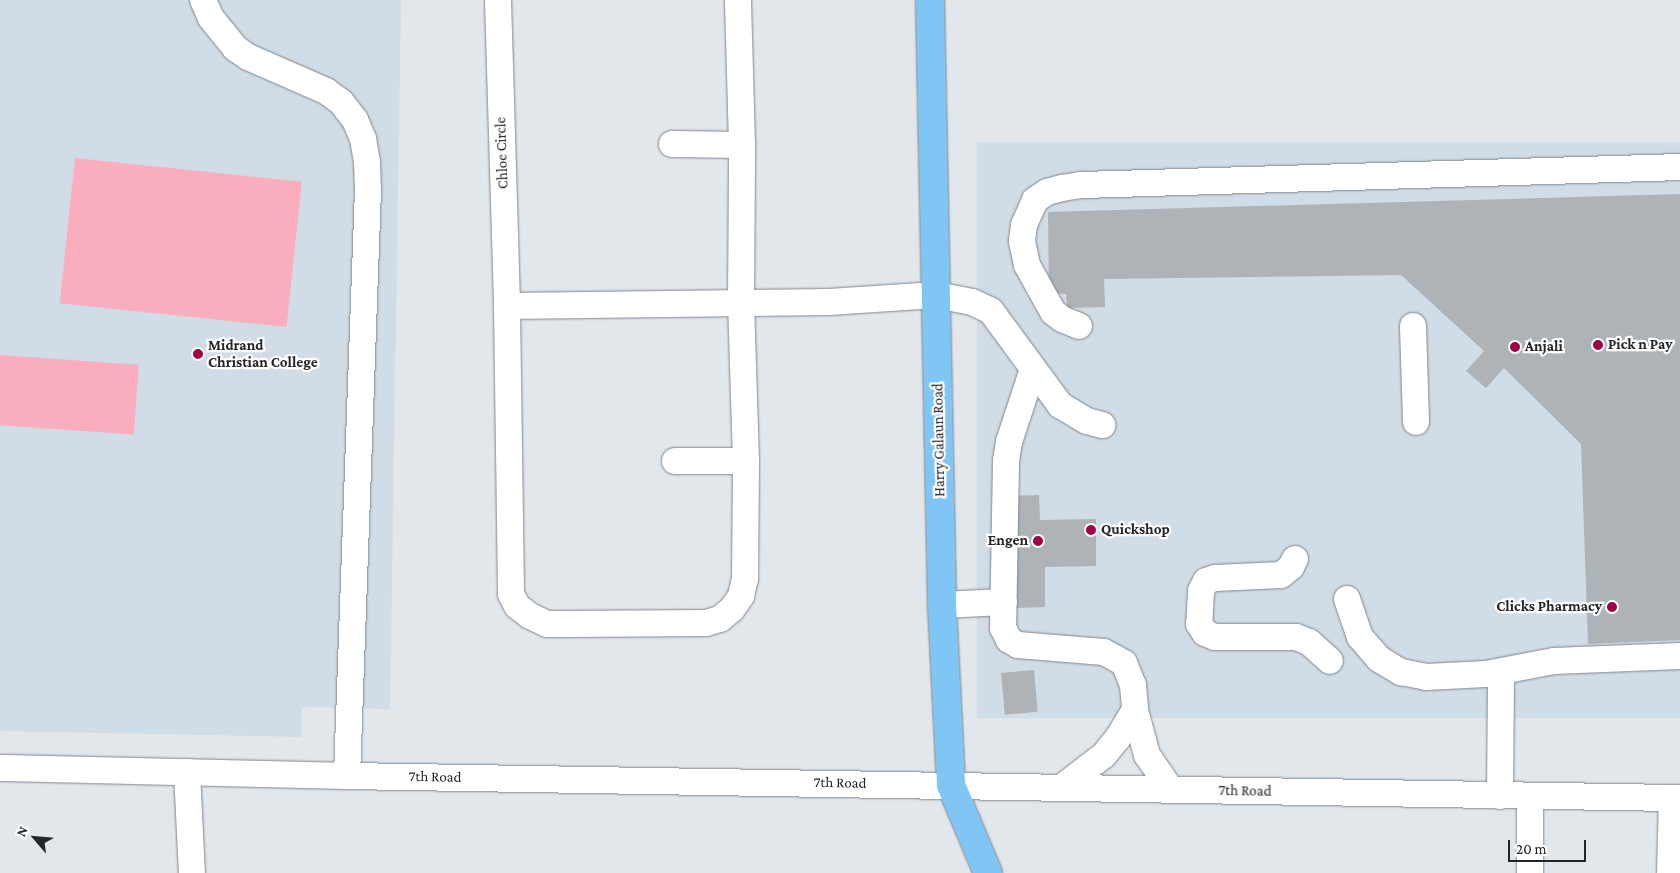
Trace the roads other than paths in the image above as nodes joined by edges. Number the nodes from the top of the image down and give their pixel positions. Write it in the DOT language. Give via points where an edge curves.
graph roads {
  1 [pos="203,0"];
  2 [pos="498,0"];
  3 [pos="738,0"];
  4 [pos="930,0"];
  5 [pos="672,144"];
  6 [pos="742,145"];
  7 [pos="1680,168"];
  8 [pos="936,295"];
  9 [pos="741,303"];
  10 [pos="507,306"];
  11 [pos="1079,326"];
  12 [pos="1413,326"];
  13 [pos="1033,369"];
  14 [pos="1416,422"];
  15 [pos="1102,425"];
  16 [pos="675,461"];
  17 [pos="746,461"];
  18 [pos="1295,559"];
  19 [pos="1347,599"];
  20 [pos="1004,602"];
  21 [pos="942,606"];
  22 [pos="1680,656"];
  23 [pos="1330,661"];
  24 [pos="1501,672"];
  25 [pos="1135,710"];
  26 [pos="0,768"];
  27 [pos="187,772"];
  28 [pos="347,776"];
  29 [pos="950,785"];
  30 [pos="1061,788"];
  31 [pos="1170,790"];
  32 [pos="1500,796"];
  33 [pos="1530,796"];
  34 [pos="1676,798"];
  35 [pos="192,873"];
  36 [pos="988,873"];
  37 [pos="1530,873"];
  38 [pos="1670,873"];
  1 -- 28 [label="street" via="211,18 235,48 248,57 326,91 341,102 355,120 366,154 368,189"];
  2 -- 10 [label="street, Chloe Circle"];
  3 -- 6 [label="street"];
  4 -- 8 [label="main road, Harry Galaun Road"];
  5 -- 6 [label="street"];
  6 -- 9 [label="street"];
  7 -- 11 [label="street" via="1122,184 1046,192 1035,200 1024,225 1022,241 1027,265 1053,312"];
  8 -- 9 [label="street" via="829,302"];
  8 -- 13 [label="street" via="985,307"];
  8 -- 21 [label="main road, Harry Galaun Road"];
  9 -- 10 [label="street"];
  9 -- 17 [label="street, Chloe Circle"];
  10 -- 17 [label="street, Chloe Circle" via="511,594 517,606 530,616 547,624 706,623 720,619 741,596 745,579"];
  12 -- 14 [label="street"];
  13 -- 15 [label="street" via="1060,405 1087,421"];
  13 -- 20 [label="street" via="1006,461"];
  16 -- 17 [label="street"];
  18 -- 23 [label="street" via="1281,575 1206,581 1201,592 1199,624 1206,633 1215,637 1296,637 1309,642"];
  19 -- 24 [label="street" via="1360,637 1369,650 1380,661 1401,672 1426,677"];
  20 -- 21 [label="street"];
  20 -- 25 [label="street" via="1003,628 1009,640 1018,645 1104,652 1124,662 1133,685"];
  21 -- 29 [label="main road, Harry Galaun Road"];
  22 -- 24 [label="street" via="1554,662"];
  24 -- 32 [label="street"];
  25 -- 30 [label="street" via="1104,755"];
  25 -- 31 [label="street" via="1147,755"];
  26 -- 27 [label="street, 7th Road"];
  27 -- 28 [label="street, 7th Road"];
  27 -- 35 [label="street"];
  28 -- 29 [label="street, 7th Road"];
  29 -- 30 [label="street, 7th Road"];
  29 -- 36 [label="main road, Harry Galaun Road"];
  30 -- 31 [label="street, 7th Road"];
  31 -- 32 [label="street, 7th Road"];
  32 -- 33 [label="street, 7th Road"];
  33 -- 34 [label="street, 7th Road"];
  33 -- 37 [label="street"];
  34 -- 38 [label="street"];
}
